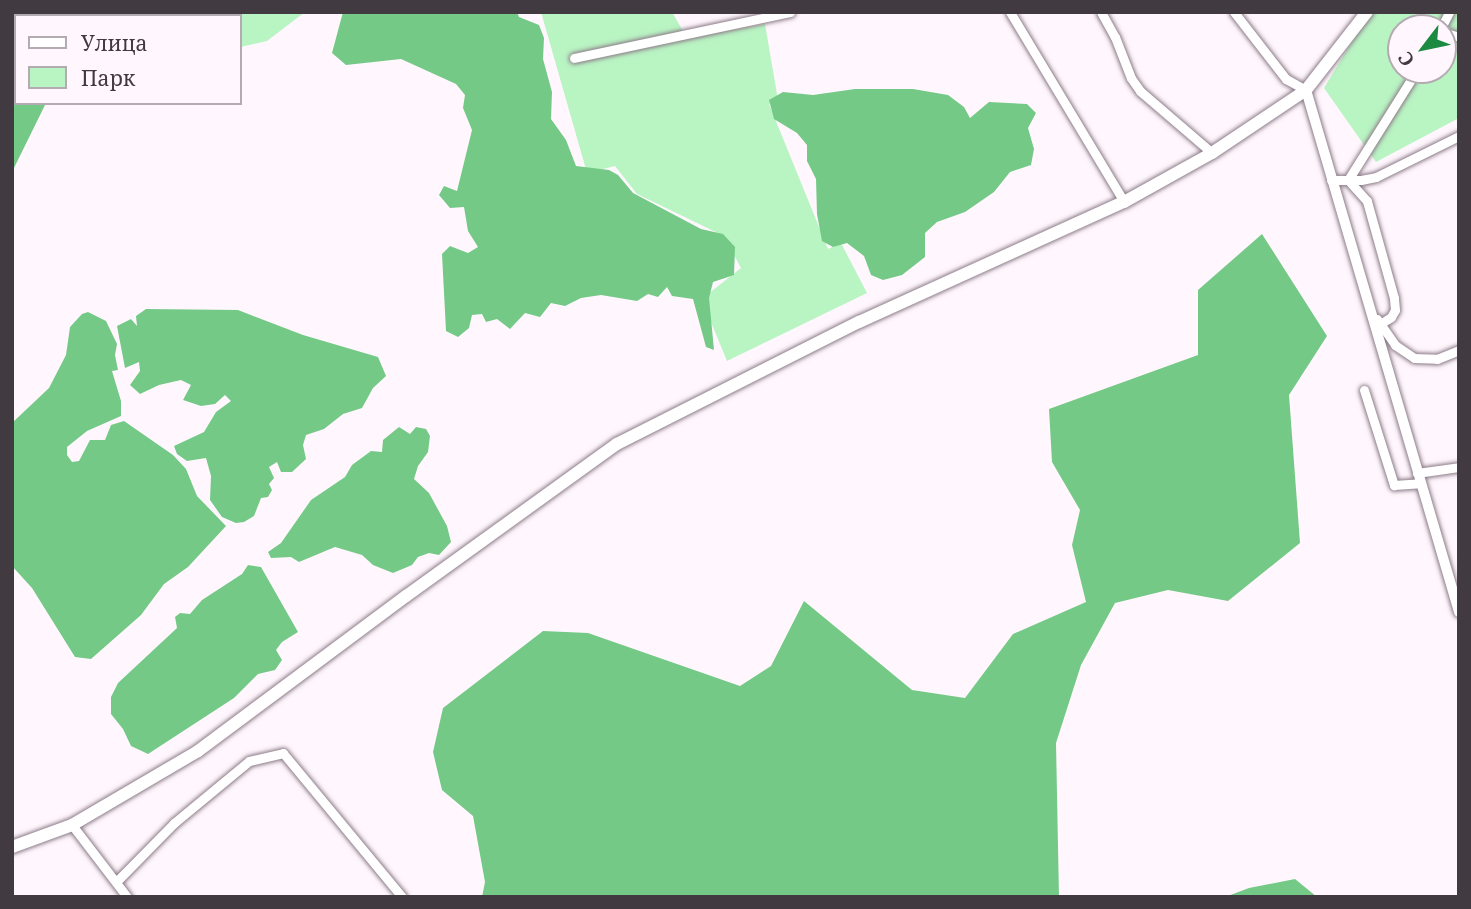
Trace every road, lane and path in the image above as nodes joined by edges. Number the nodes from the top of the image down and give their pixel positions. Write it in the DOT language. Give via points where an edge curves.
graph roads {
  1 [pos="789,12"];
  2 [pos="1010,12"];
  3 [pos="1101,12"];
  4 [pos="1234,12"];
  5 [pos="1367,12"];
  6 [pos="574,58"];
  7 [pos="1408,84"];
  8 [pos="1306,90"];
  9 [pos="1459,136"];
  10 [pos="1212,153"];
  11 [pos="1331,180"];
  12 [pos="1348,180"];
  13 [pos="1124,202"];
  14 [pos="1370,309"];
  15 [pos="1380,324"];
  16 [pos="1459,350"];
  17 [pos="1364,390"];
  18 [pos="1459,467"];
  19 [pos="1419,478"];
  20 [pos="1459,612"];
  21 [pos="72,825"];
  22 [pos="12,847"];
  23 [pos="116,882"];
  24 [pos="127,897"];
  25 [pos="402,897"];
  1 -- 6 [label="street"];
  2 -- 13 [label="street"];
  3 -- 10 [label="street" via="1140,91"];
  4 -- 8 [label="street" via="1286,79"];
  5 -- 8 [label="main road"];
  7 -- 12 [label="street"];
  8 -- 10 [label="main road"];
  8 -- 11 [label="street"];
  9 -- 12 [label="street" via="1376,177"];
  10 -- 13 [label="main road"];
  11 -- 12 [label="street"];
  11 -- 14 [label="street"];
  12 -- 15 [label="street" via="1367,201 1394,298 1391,317"];
  13 -- 21 [label="main road" via="859,323 617,444 198,751"];
  14 -- 15 [label="street"];
  14 -- 19 [label="street"];
  15 -- 16 [label="street" via="1395,345 1414,358 1437,359"];
  17 -- 19 [label="street" via="1394,485"];
  18 -- 19 [label="street"];
  19 -- 20 [label="street"];
  21 -- 22 [label="main road"];
  21 -- 23 [label="street"];
  23 -- 24 [label="street"];
  23 -- 25 [label="street" via="174,823 249,761 283,753"];
}
